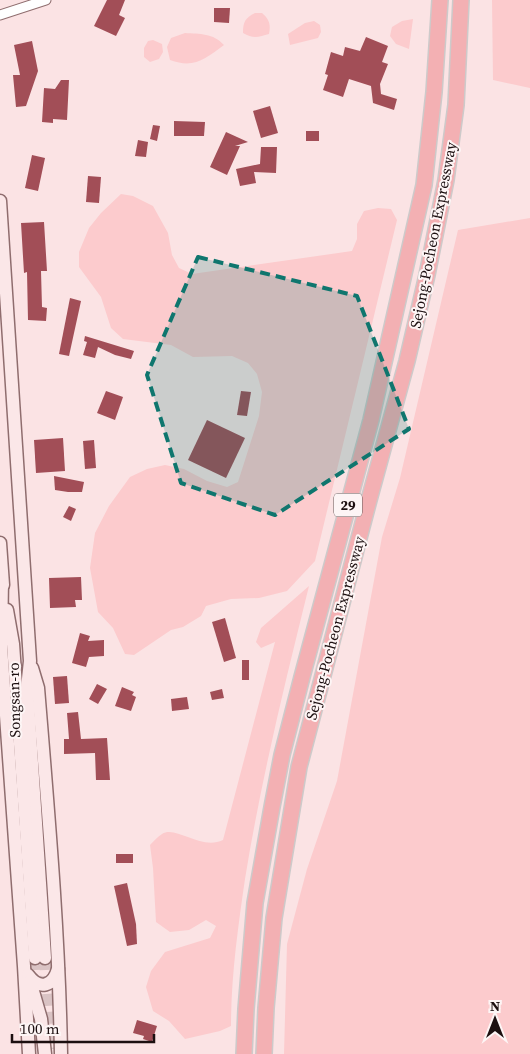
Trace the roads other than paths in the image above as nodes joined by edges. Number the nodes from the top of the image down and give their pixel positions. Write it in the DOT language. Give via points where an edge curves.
graph roads {
  1 [pos="46,0"];
  2 [pos="440,0"];
  3 [pos="461,0"];
  4 [pos="0,15"];
  5 [pos="0,201"];
  6 [pos="0,543"];
  7 [pos="30,661"];
  8 [pos="33,965"];
  9 [pos="59,965"];
  10 [pos="29,1054"];
  11 [pos="45,1054"];
  12 [pos="61,1054"];
  13 [pos="244,1054"];
  14 [pos="264,1054"];
  1 -- 4 [label="street"];
  2 -- 13 [label="highway, Sejong-Pocheon Expressway / 29" via="424,185 371,420 282,755 255,903"];
  3 -- 14 [label="highway, Sejong-Pocheon Expressway / 29" via="456,105 427,275 299,767 274,918"];
  5 -- 7 [label="street, Songsan-ro"];
  6 -- 8 [label="street" via="1,646"];
  7 -- 8 [label="street, Songsan-ro"];
  7 -- 9 [label="street" via="38,688"];
  8 -- 9 [label="street" via="34,983 42,985 55,979"];
  8 -- 10 [label="street"];
  8 -- 11 [label="street"];
  9 -- 12 [label="street"];
}
